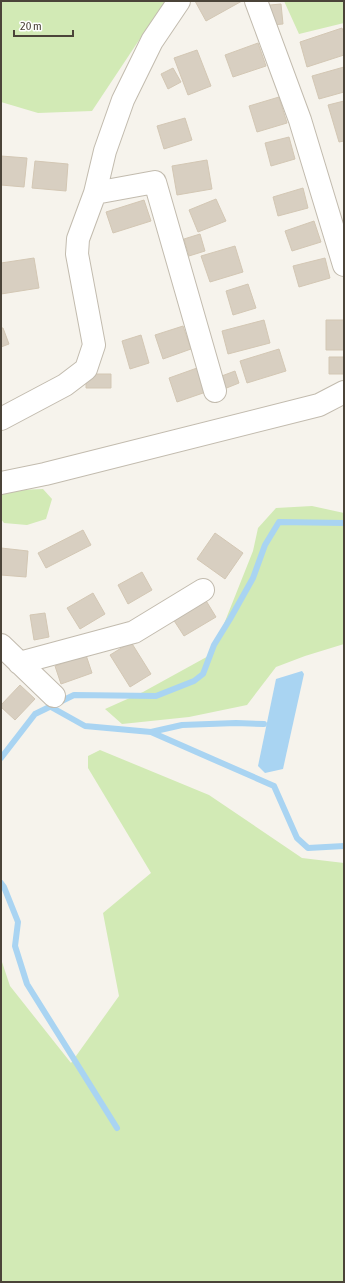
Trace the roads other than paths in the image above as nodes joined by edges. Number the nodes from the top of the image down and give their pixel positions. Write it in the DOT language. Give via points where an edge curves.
graph roads {
  1 [pos="179,1"];
  2 [pos="256,1"];
  3 [pos="95,193"];
  4 [pos="344,265"];
  5 [pos="215,390"];
  6 [pos="344,392"];
  7 [pos="1,419"];
  8 [pos="1,483"];
  9 [pos="203,590"];
  10 [pos="1,645"];
  11 [pos="19,663"];
  12 [pos="54,696"];
  1 -- 3 [label="street" via="152,40 124,100 105,151"];
  2 -- 4 [label="street" via="300,120"];
  3 -- 5 [label="street" via="155,182"];
  3 -- 7 [label="street" via="78,239 76,254 94,346 86,369 65,385"];
  6 -- 8 [label="street" via="319,404"];
  9 -- 11 [label="street" via="134,632"];
  10 -- 11 [label="street"];
  11 -- 12 [label="street"];
}
